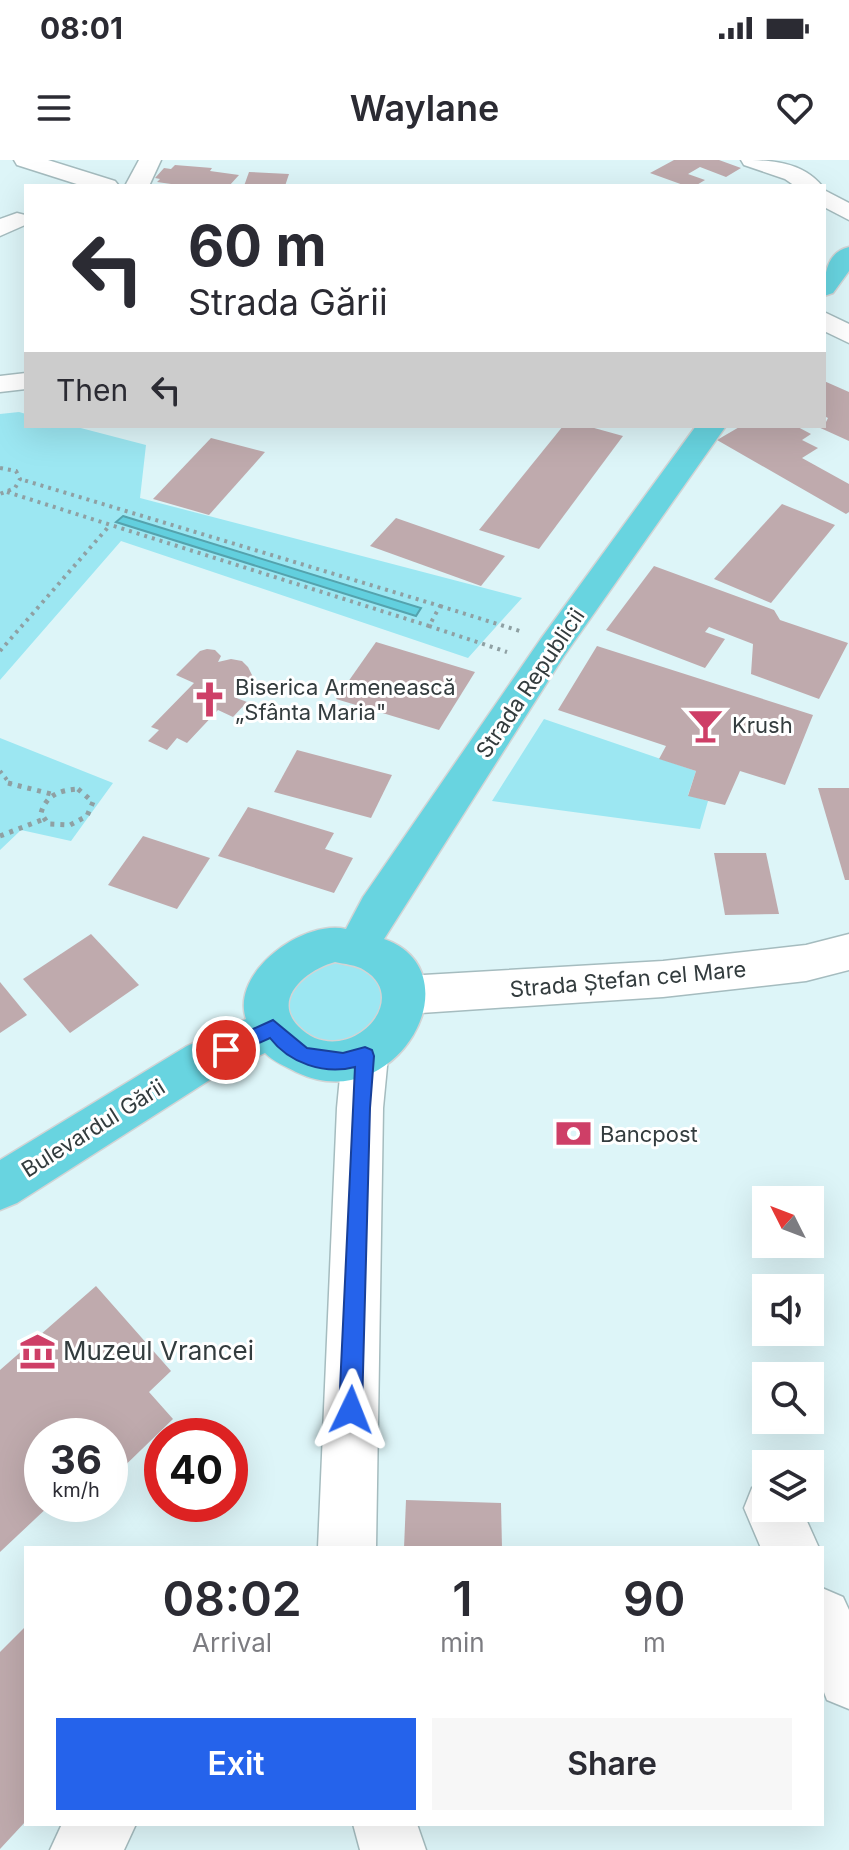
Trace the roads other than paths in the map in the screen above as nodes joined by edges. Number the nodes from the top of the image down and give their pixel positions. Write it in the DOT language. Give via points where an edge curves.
graph roads {
  1 [pos="25,160"];
  2 [pos="150,160"];
  3 [pos="752,160"];
  4 [pos="101,184"];
  5 [pos="138,184"];
  6 [pos="807,184"];
  7 [pos="826,198"];
  8 [pos="849,213"];
  9 [pos="849,254"];
  10 [pos="826,285"];
  11 [pos="826,321"];
  12 [pos="849,335"];
  13 [pos="24,381"];
  14 [pos="0,384"];
  15 [pos="710,428"];
  16 [pos="359,946"];
  17 [pos="849,952"];
  18 [pos="406,995"];
  19 [pos="273,1028"];
  20 [pos="365,1056"];
  21 [pos="0,1187"];
  22 [pos="778,1522"];
  23 [pos="342,1542"];
  24 [pos="789,1546"];
  25 [pos="824,1622"];
  26 [pos="849,1678"];
  27 [pos="102,1826"];
  28 [pos="386,1826"];
  29 [pos="83,1850"];
  30 [pos="393,1850"];
  1 -- 4 [label="street"];
  2 -- 5 [label="street"];
  3 -- 6 [label="street"];
  7 -- 8 [label="street"];
  9 -- 10 [label="main road"];
  11 -- 12 [label="street"];
  13 -- 14 [label="street"];
  15 -- 16 [label="main road, Strada Republicii" via="549,653 378,909"];
  16 -- 18 [label="main road" via="387,962"];
  16 -- 19 [label="main road" via="320,946 286,964 269,991"];
  17 -- 18 [label="street, Strada Ștefan cel Mare" via="806,963 663,979"];
  18 -- 20 [label="main road" via="401,1023"];
  19 -- 20 [label="main road" via="303,1056 343,1062"];
  19 -- 21 [label="main road, Bulevardul Gării" via="203,1060"];
  20 -- 23 [label="street"];
  22 -- 24 [label="street"];
  25 -- 26 [label="street"];
  27 -- 29 [label="street"];
  28 -- 30 [label="street"];
}
